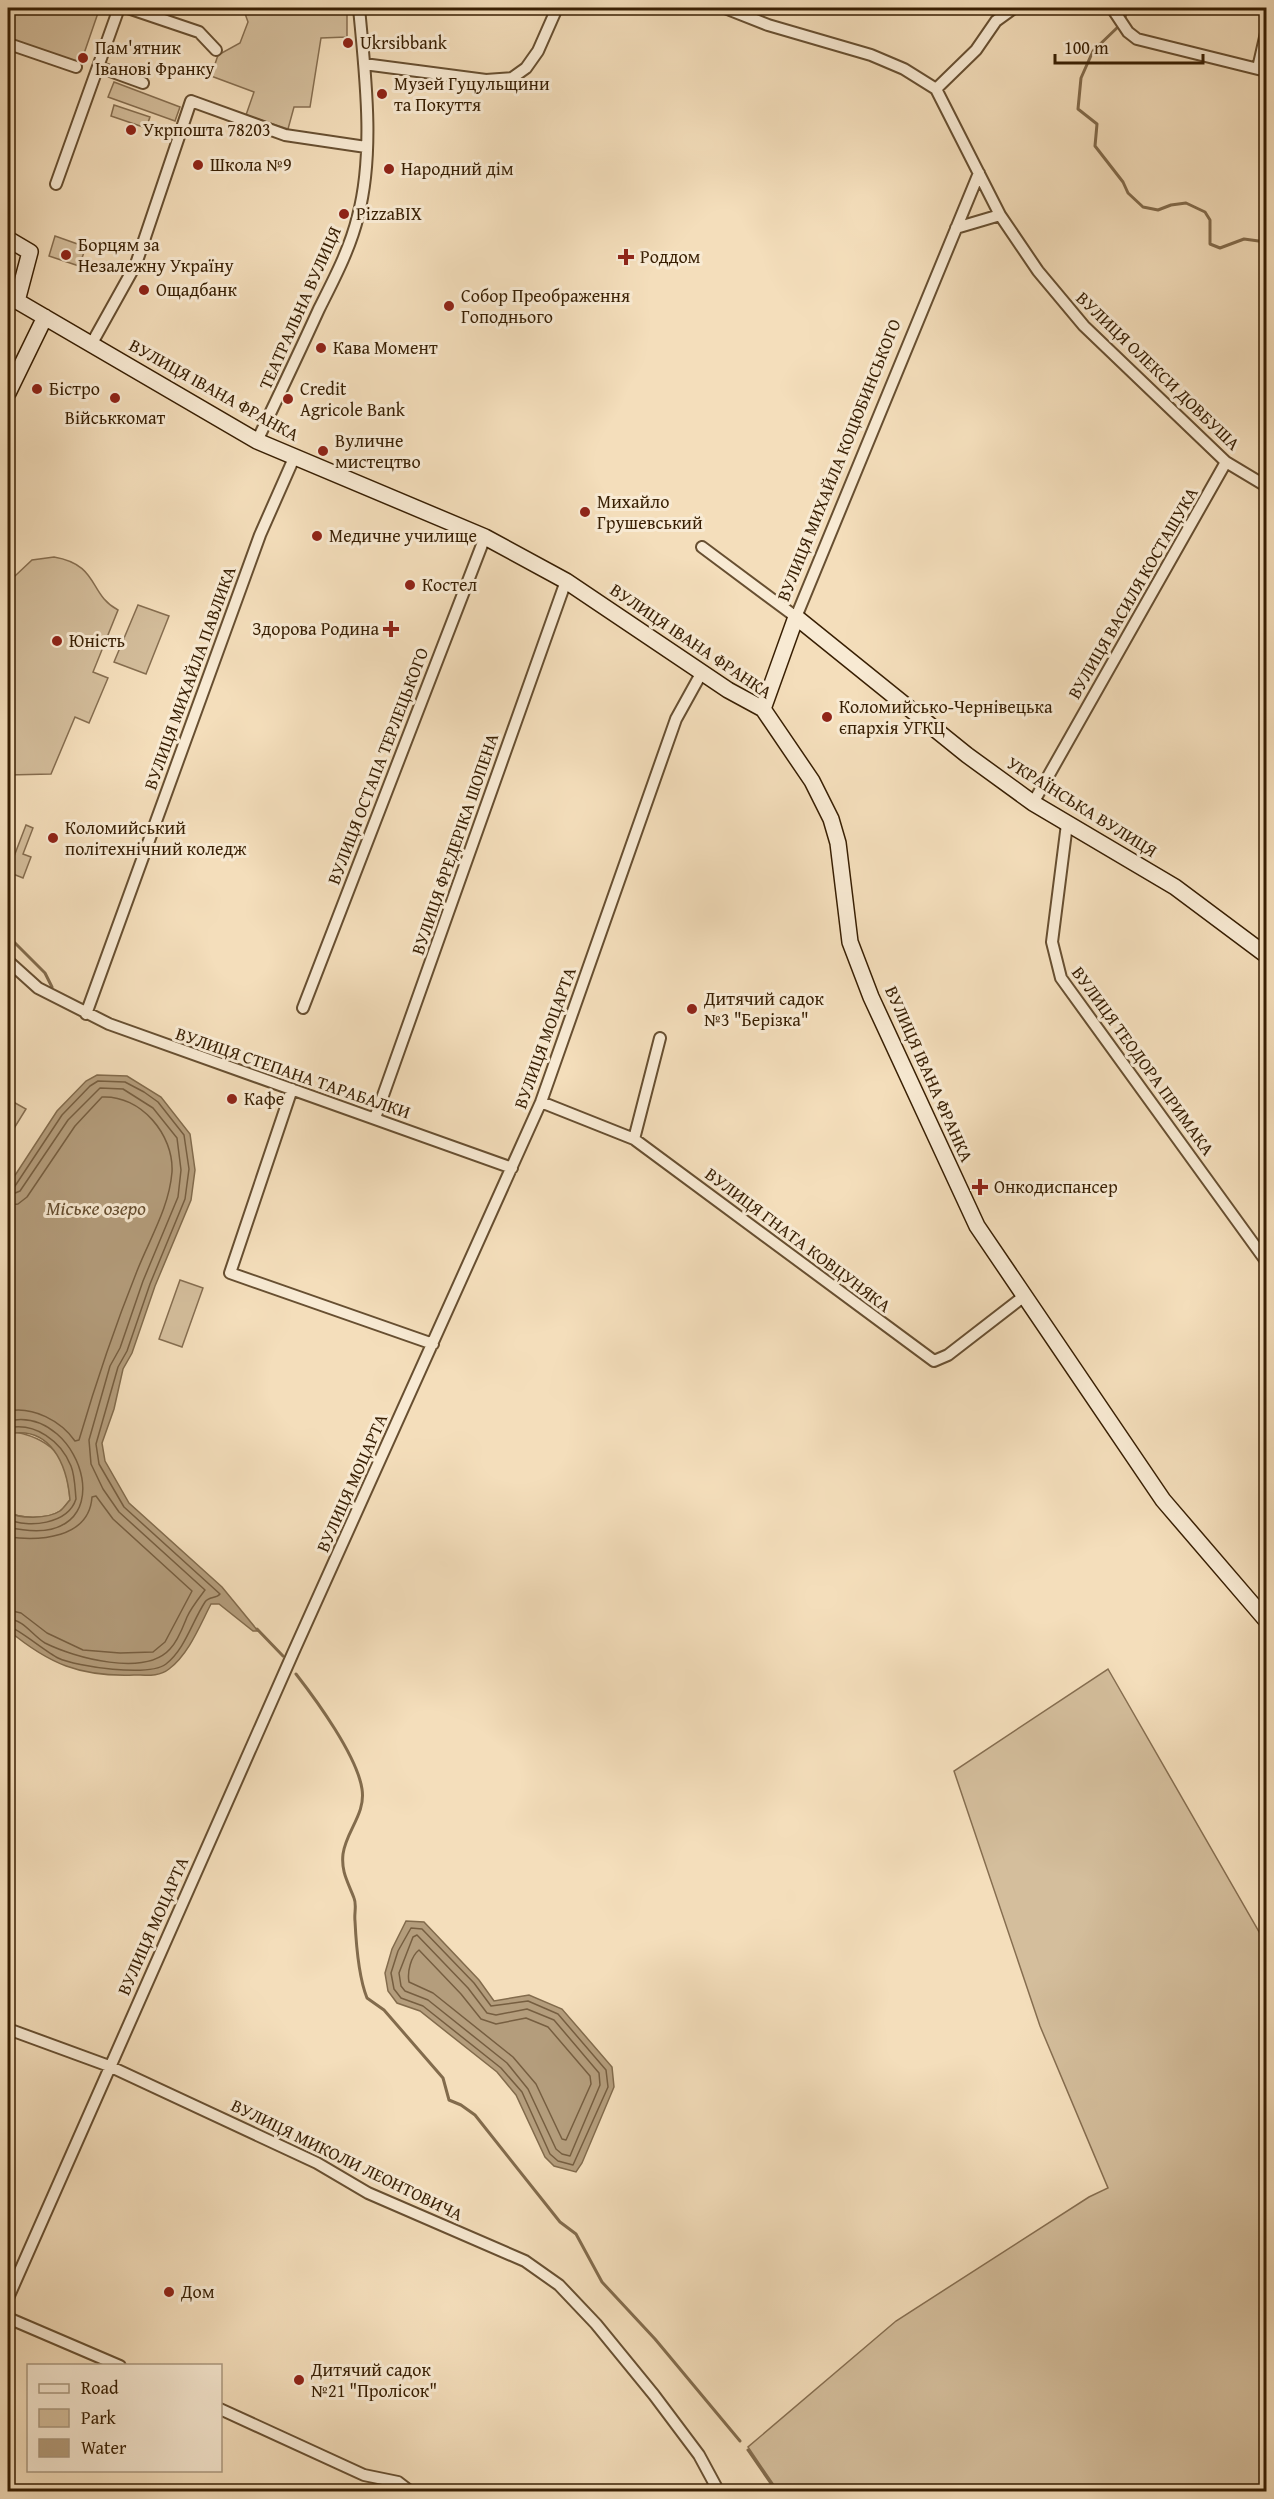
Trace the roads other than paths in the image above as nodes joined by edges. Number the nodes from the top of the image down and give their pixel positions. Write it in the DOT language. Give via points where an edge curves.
graph roads {
  1 [pos="120,8"];
  2 [pos="128,8"];
  3 [pos="359,8"];
  4 [pos="557,8"];
  5 [pos="725,8"];
  6 [pos="1014,8"];
  7 [pos="1112,8"];
  8 [pos="1266,33"];
  9 [pos="9,44"];
  10 [pos="216,50"];
  11 [pos="364,64"];
  12 [pos="76,67"];
  13 [pos="99,67"];
  14 [pos="1262,70"];
  15 [pos="143,83"];
  16 [pos="936,89"];
  17 [pos="366,147"];
  18 [pos="979,173"];
  19 [pos="56,184"];
  20 [pos="1000,215"];
  21 [pos="956,228"];
  22 [pos="8,239"];
  23 [pos="12,303"];
  24 [pos="45,316"];
  25 [pos="92,343"];
  26 [pos="8,393"];
  27 [pos="257,441"];
  28 [pos="294,458"];
  29 [pos="1226,462"];
  30 [pos="1266,486"];
  31 [pos="485,537"];
  32 [pos="702,547"];
  33 [pos="566,581"];
  34 [pos="796,617"];
  35 [pos="702,672"];
  36 [pos="763,709"];
  37 [pos="1032,802"];
  38 [pos="1067,825"];
  39 [pos="1266,955"];
  40 [pos="8,961"];
  41 [pos="303,1008"];
  42 [pos="86,1014"];
  43 [pos="660,1038"];
  44 [pos="292,1089"];
  45 [pos="541,1102"];
  46 [pos="375,1118"];
  47 [pos="634,1139"];
  48 [pos="513,1168"];
  49 [pos="1266,1261"];
  50 [pos="1023,1297"];
  51 [pos="433,1344"];
  52 [pos="1266,1620"];
  53 [pos="8,2029"];
  54 [pos="109,2066"];
  55 [pos="8,2298"];
  56 [pos="8,2318"];
  57 [pos="115,2364"];
  58 [pos="222,2410"];
  59 [pos="411,2492"];
  60 [pos="719,2492"];
  1 -- 13 [label="street"];
  2 -- 10 [label="street" via="200,32"];
  3 -- 11 [label="street, ТЕАТРАЛЬНА ВУЛИЦЯ"];
  4 -- 11 [label="street" via="538,51 526,68 512,78 486,80"];
  5 -- 16 [label="street" via="768,25 871,55"];
  6 -- 16 [label="street" via="996,21 976,50"];
  7 -- 14 [label="street" via="1137,39"];
  8 -- 14 [label="street"];
  9 -- 12 [label="street"];
  11 -- 17 [label="street, ТЕАТРАЛЬНА ВУЛИЦЯ"];
  13 -- 15 [label="street"];
  13 -- 19 [label="street"];
  16 -- 18 [label="street, ВУЛИЦЯ ОЛЕКСИ ДОВБУША"];
  17 -- 25 [label="street" via="285,135 191,101 136,264"];
  17 -- 27 [label="street, ТЕАТРАЛЬНА ВУЛИЦЯ" via="364,189 348,246"];
  18 -- 20 [label="street, ВУЛИЦЯ ОЛЕКСИ ДОВБУША"];
  18 -- 21 [label="street, ВУЛИЦЯ МИХАЙЛА КОЦЮБИНСЬКОГО"];
  20 -- 21 [label="street"];
  20 -- 29 [label="street, ВУЛИЦЯ ОЛЕКСИ ДОВБУША" via="1032,264 1084,326"];
  21 -- 34 [label="street, ВУЛИЦЯ МИХАЙЛА КОЦЮБИНСЬКОГО"];
  22 -- 23 [label="street" via="30,252"];
  23 -- 24 [label="street, ВУЛИЦЯ ІВАНА ФРАНКА"];
  24 -- 25 [label="street, ВУЛИЦЯ ІВАНА ФРАНКА"];
  24 -- 26 [label="street"];
  25 -- 27 [label="street, ВУЛИЦЯ ІВАНА ФРАНКА"];
  27 -- 28 [label="street, ВУЛИЦЯ ІВАНА ФРАНКА"];
  28 -- 31 [label="street, ВУЛИЦЯ ІВАНА ФРАНКА"];
  28 -- 42 [label="street, ВУЛИЦЯ МИХАЙЛА ПАВЛИКА" via="260,535"];
  29 -- 30 [label="street, ВУЛИЦЯ ОЛЕКСИ ДОВБУША"];
  29 -- 37 [label="street, ВУЛИЦЯ ВАСИЛЯ КОСТАЩУКА"];
  31 -- 33 [label="street, ВУЛИЦЯ ІВАНА ФРАНКА"];
  31 -- 41 [label="street, ВУЛИЦЯ ОСТАПА ТЕРЛЕЦЬКОГО"];
  32 -- 34 [label="street"];
  33 -- 35 [label="street, ВУЛИЦЯ ІВАНА ФРАНКА"];
  33 -- 46 [label="street, ВУЛИЦЯ ФРЕДЕРІКА ШОПЕНА"];
  34 -- 36 [label="street, ВУЛИЦЯ МИХАЙЛА КОЦЮБИНСЬКОГО"];
  34 -- 37 [label="street, УКРАЇНСЬКА ВУЛИЦЯ" via="967,755"];
  35 -- 36 [label="street, ВУЛИЦЯ ІВАНА ФРАНКА"];
  35 -- 45 [label="street, ВУЛИЦЯ МОЦАРТА" via="676,719"];
  36 -- 50 [label="street, ВУЛИЦЯ ІВАНА ФРАНКА" via="812,781 831,819 838,843 848,931 871,997 977,1226"];
  37 -- 38 [label="street, УКРАЇНСЬКА ВУЛИЦЯ"];
  38 -- 39 [label="street, УКРАЇНСЬКА ВУЛИЦЯ" via="1174,887"];
  38 -- 49 [label="street, ВУЛИЦЯ ТЕОДОРА ПРИМАКА" via="1052,942 1061,978"];
  40 -- 42 [label="street, ВУЛИЦЯ СТЕПАНА ТАРАБАЛКИ" via="38,988"];
  42 -- 44 [label="street, ВУЛИЦЯ СТЕПАНА ТАРАБАЛКИ"];
  43 -- 47 [label="street"];
  44 -- 46 [label="street, ВУЛИЦЯ СТЕПАНА ТАРАБАЛКИ"];
  44 -- 51 [label="street" via="230,1273"];
  45 -- 47 [label="street, ВУЛИЦЯ ГНАТА КОВЦУНЯКА"];
  45 -- 48 [label="street, ВУЛИЦЯ МОЦАРТА"];
  46 -- 48 [label="street, ВУЛИЦЯ СТЕПАНА ТАРАБАЛКИ"];
  47 -- 50 [label="street, ВУЛИЦЯ ГНАТА КОВЦУНЯКА" via="934,1361 948,1355"];
  48 -- 51 [label="street, ВУЛИЦЯ МОЦАРТА"];
  50 -- 52 [label="street, ВУЛИЦЯ ІВАНА ФРАНКА" via="1162,1500"];
  51 -- 54 [label="street, ВУЛИЦЯ МОЦАРТА"];
  53 -- 54 [label="street, ВУЛИЦЯ МИКОЛИ ЛЕОНТОВИЧА"];
  54 -- 55 [label="street, ВУЛИЦЯ МОЦАРТА"];
  54 -- 60 [label="street, ВУЛИЦЯ МИКОЛИ ЛЕОНТОВИЧА" via="317,2163 368,2193 525,2261 550,2279 596,2324 699,2455"];
  56 -- 57 [label="street"];
  58 -- 59 [label="street" via="364,2475 398,2482"];
}
